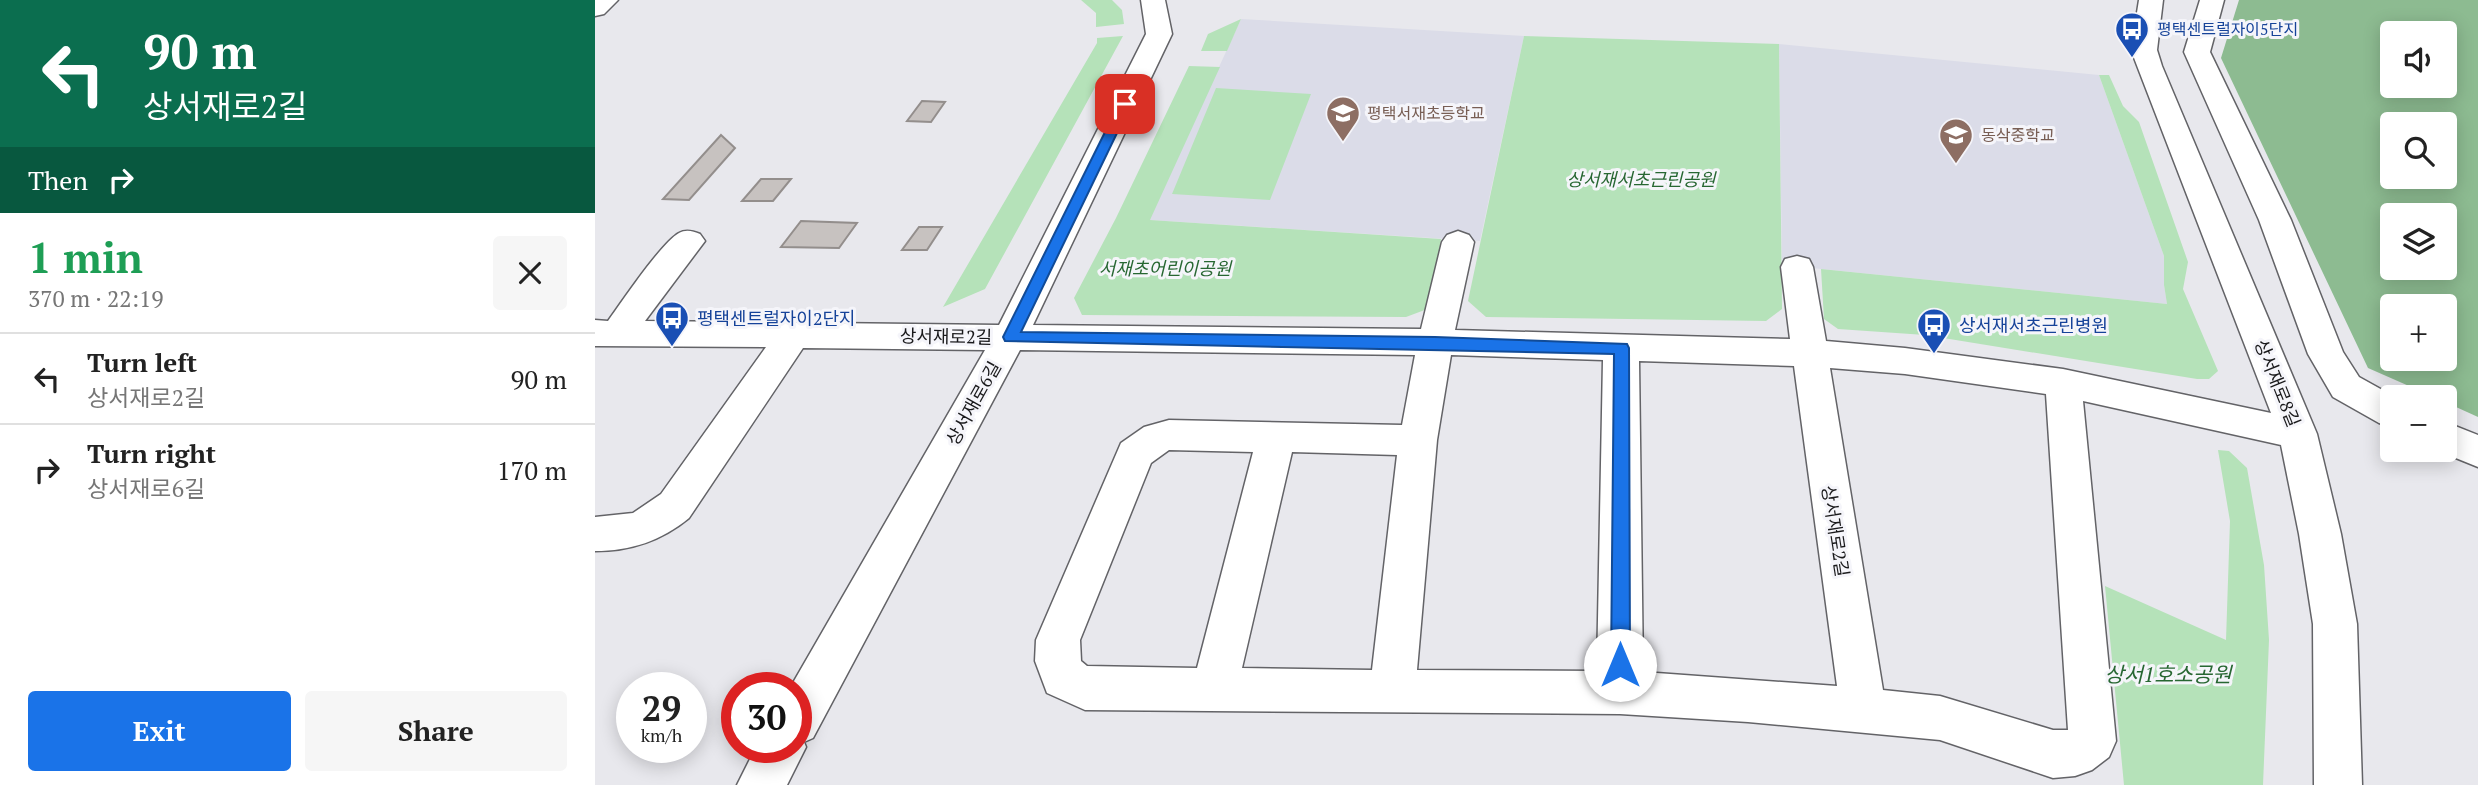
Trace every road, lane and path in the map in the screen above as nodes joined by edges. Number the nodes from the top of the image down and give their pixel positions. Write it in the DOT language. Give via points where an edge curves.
graph roads {
  1 [pos="606,0"];
  2 [pos="1153,0"];
  3 [pos="2151,0"];
  4 [pos="2212,0"];
  5 [pos="595,9"];
  6 [pos="689,241"];
  7 [pos="1458,242"];
  8 [pos="1797,267"];
  9 [pos="606,333"];
  10 [pos="794,334"];
  11 [pos="1010,337"];
  12 [pos="1435,342"];
  13 [pos="1621,348"];
  14 [pos="1809,353"];
  15 [pos="2063,383"];
  16 [pos="2380,406"];
  17 [pos="2298,434"];
  18 [pos="1276,438"];
  19 [pos="1418,440"];
  20 [pos="2457,442"];
  21 [pos="2478,452"];
  22 [pos="595,534"];
  23 [pos="1214,690"];
  24 [pos="1392,692"];
  25 [pos="1620,692"];
  26 [pos="812,693"];
  27 [pos="1863,710"];
  28 [pos="773,763"];
  29 [pos="761,785"];
  30 [pos="2338,785"];
  1 -- 5 [label="street"];
  2 -- 11 [label="street, 상서재로6길" via="1159,34"];
  3 -- 17 [label="street, 상서재로8길" via="2144,50 2149,66"];
  4 -- 16 [label="street" via="2197,52 2275,220 2326,354 2346,387"];
  6 -- 9 [label="street"];
  7 -- 12 [label="street"];
  8 -- 14 [label="street"];
  9 -- 10 [label="street, 상서재로2길"];
  10 -- 11 [label="street, 상서재로2길"];
  10 -- 22 [label="street" via="675,506 639,530"];
  11 -- 12 [label="street, 상서재로2길"];
  11 -- 26 [label="street, 상서재로6길"];
  12 -- 13 [label="street, 상서재로2길"];
  12 -- 19 [label="street"];
  13 -- 14 [label="street, 상서재로2길"];
  13 -- 25 [label="street"];
  14 -- 15 [label="street, 상서재로2길"];
  14 -- 27 [label="street, 상서재로2길"];
  15 -- 17 [label="street, 상서재로2길"];
  15 -- 27 [label="street" via="2092,741 2075,753 2053,754 1940,718"];
  17 -- 30 [label="street, 상서재로8길" via="2335,624"];
  18 -- 19 [label="street"];
  18 -- 23 [label="street"];
  18 -- 23 [label="street" via="1169,435 1142,446 1058,640 1063,678 1085,688"];
  19 -- 24 [label="street"];
  20 -- 21 [label="street"];
  23 -- 24 [label="street"];
  24 -- 25 [label="street"];
  25 -- 27 [label="street"];
  28 -- 29 [label="street"];
}
